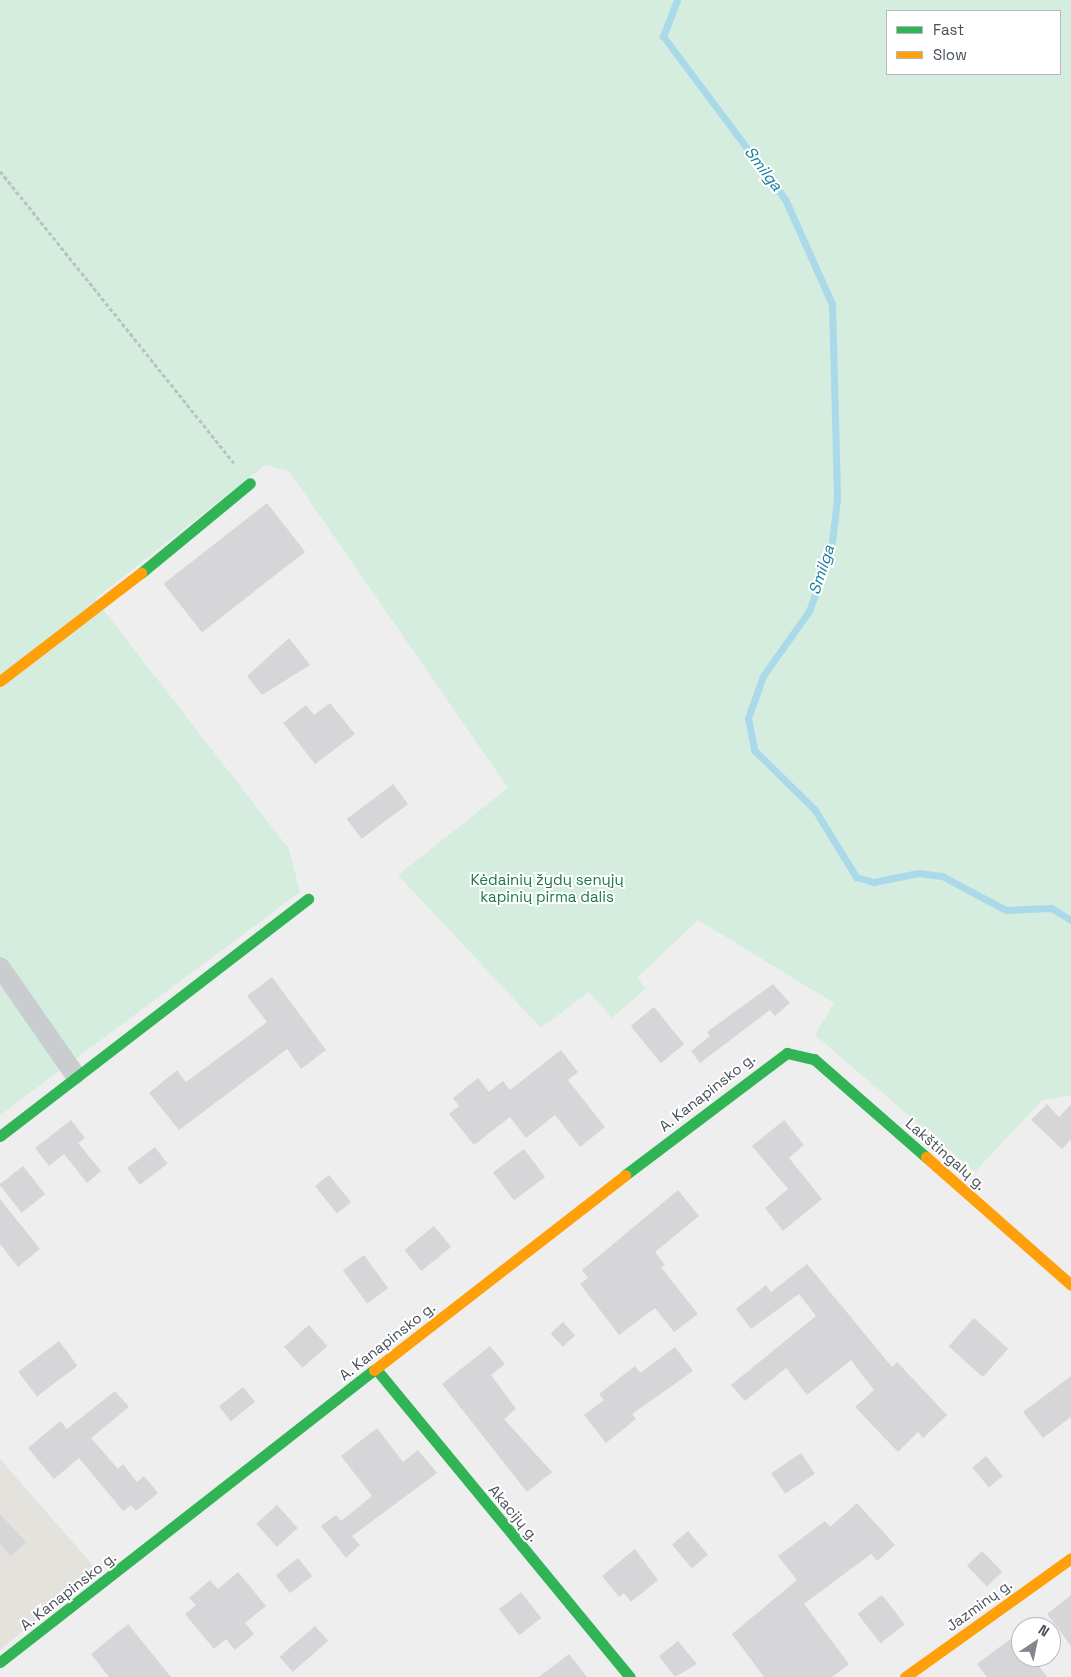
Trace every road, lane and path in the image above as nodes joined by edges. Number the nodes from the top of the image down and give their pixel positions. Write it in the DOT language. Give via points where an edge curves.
graph roads {
  1 [pos="0,171"];
  2 [pos="250,483"];
  3 [pos="0,680"];
  4 [pos="308,899"];
  5 [pos="0,967"];
  6 [pos="797,1052"];
  7 [pos="75,1075"];
  8 [pos="0,1136"];
  9 [pos="1071,1285"];
  10 [pos="376,1369"];
  11 [pos="1071,1558"];
  12 [pos="0,1662"];
  13 [pos="630,1677"];
  14 [pos="904,1677"];
  1 -- 2 [label="path"];
  2 -- 3 [label="street" via="123,588"];
  4 -- 7 [label="street"];
  5 -- 7 [label="street"];
  6 -- 9 [label="street, Lakštingalų g." via="814,1059"];
  6 -- 10 [label="street, A. Kanapinsko g." via="771,1061"];
  7 -- 8 [label="street"];
  10 -- 12 [label="street, A. Kanapinsko g."];
  10 -- 13 [label="street, Akacijų g."];
  11 -- 14 [label="street, Jazminų g."];
}
